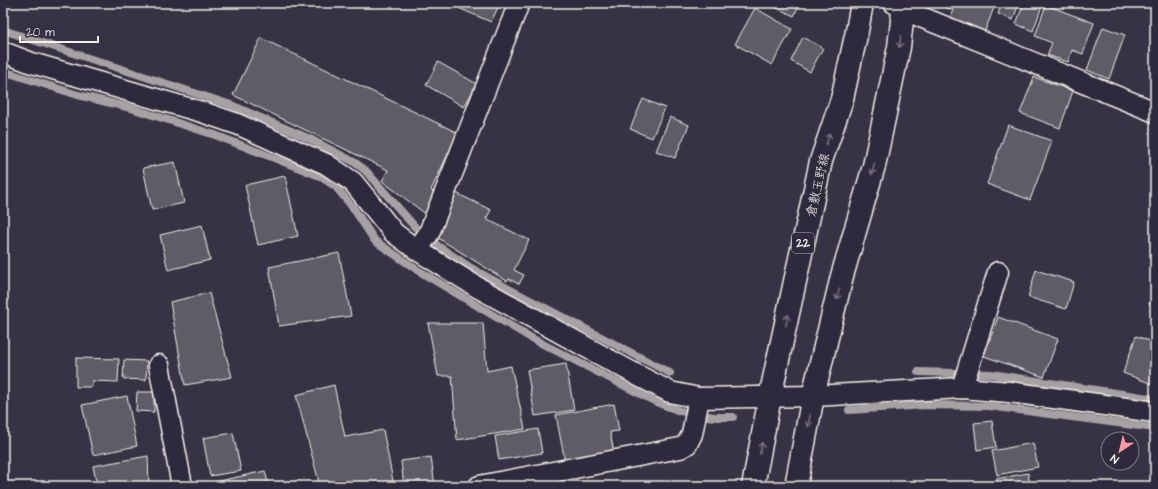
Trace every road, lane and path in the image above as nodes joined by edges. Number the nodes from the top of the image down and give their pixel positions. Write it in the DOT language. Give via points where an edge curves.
graph roads {
  1 [pos="519,3"];
  2 [pos="862,3"];
  3 [pos="901,5"];
  4 [pos="3,52"];
  5 [pos="1155,112"];
  6 [pos="423,241"];
  7 [pos="998,272"];
  8 [pos="159,365"];
  9 [pos="966,377"];
  10 [pos="813,396"];
  11 [pos="770,397"];
  12 [pos="697,410"];
  13 [pos="1155,412"];
  14 [pos="182,486"];
  15 [pos="479,486"];
  16 [pos="753,486"];
  17 [pos="796,486"];
  1 -- 6 [label="street"];
  11 -- 2 [label="main road, 倉敷玉野線 / 22, one-way" via="821,161 842,98"];
  3 -- 5 [label="street" via="922,17"];
  3 -- 10 [label="main road, one-way" via="899,48 874,166 842,276"];
  4 -- 6 [label="street" via="32,64 205,113 326,164 353,182 394,233"];
  6 -- 12 [label="street" via="477,287 670,392"];
  7 -- 9 [label="street"];
  8 -- 14 [label="street"];
  9 -- 10 [label="street"];
  9 -- 13 [label="street" via="1009,392"];
  10 -- 11 [label="street"];
  10 -- 17 [label="main road, one-way"];
  11 -- 12 [label="street"];
  16 -- 11 [label="main road, 倉敷玉野線 / 22, one-way"];
  12 -- 15 [label="street" via="692,434 687,444 680,448"];
}
